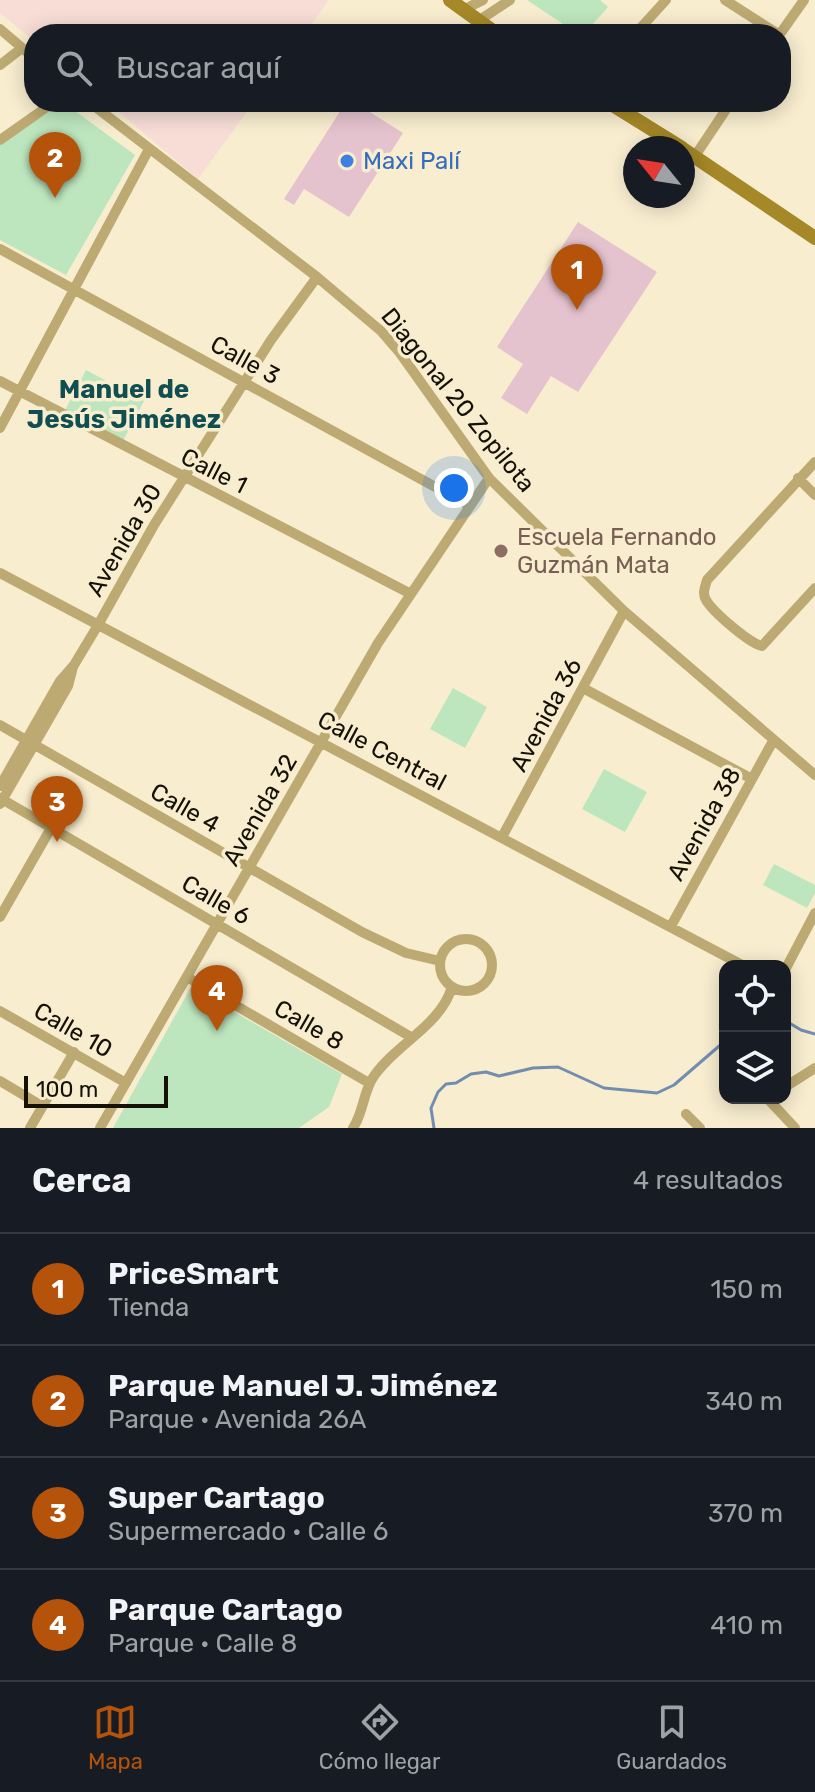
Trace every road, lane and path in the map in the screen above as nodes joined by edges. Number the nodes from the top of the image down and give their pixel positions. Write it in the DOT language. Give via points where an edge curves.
graph roads {
  1 [pos="450,0"];
  2 [pos="483,0"];
  3 [pos="510,0"];
  4 [pos="666,0"];
  5 [pos="725,0"];
  6 [pos="804,0"];
  7 [pos="463,10"];
  8 [pos="478,21"];
  9 [pos="482,24"];
  10 [pos="647,24"];
  11 [pos="763,24"];
  12 [pos="786,24"];
  13 [pos="0,29"];
  14 [pos="22,48"];
  15 [pos="0,65"];
  16 [pos="40,112"];
  17 [pos="102,112"];
  18 [pos="624,112"];
  19 [pos="722,112"];
  20 [pos="662,136"];
  21 [pos="0,140"];
  22 [pos="695,141"];
  23 [pos="149,149"];
  24 [pos="695,157"];
  25 [pos="815,238"];
  26 [pos="0,249"];
  27 [pos="317,277"];
  28 [pos="74,290"];
  29 [pos="0,381"];
  30 [pos="245,383"];
  31 [pos="19,392"];
  32 [pos="0,428"];
  33 [pos="815,462"];
  34 [pos="183,478"];
  35 [pos="489,478"];
  36 [pos="798,478"];
  37 [pos="815,495"];
  38 [pos="470,506"];
  39 [pos="0,573"];
  40 [pos="815,588"];
  41 [pos="411,594"];
  42 [pos="624,611"];
  43 [pos="98,625"];
  44 [pos="583,688"];
  45 [pos="0,725"];
  46 [pos="322,741"];
  47 [pos="773,741"];
  48 [pos="31,742"];
  49 [pos="815,775"];
  50 [pos="752,779"];
  51 [pos="0,786"];
  52 [pos="1,801"];
  53 [pos="51,828"];
  54 [pos="502,837"];
  55 [pos="249,868"];
  56 [pos="815,913"];
  57 [pos="0,917"];
  58 [pos="217,923"];
  59 [pos="671,926"];
  60 [pos="733,960"];
  61 [pos="790,960"];
  62 [pos="440,961"];
  63 [pos="187,977"];
  64 [pos="452,987"];
  65 [pos="0,1011"];
  66 [pos="411,1037"];
  67 [pos="74,1052"];
  68 [pos="815,1068"];
  69 [pos="0,1081"];
  70 [pos="126,1083"];
  71 [pos="369,1083"];
  72 [pos="791,1083"];
  73 [pos="773,1104"];
  74 [pos="42,1106"];
  75 [pos="686,1114"];
  76 [pos="30,1128"];
  77 [pos="100,1128"];
  78 [pos="353,1128"];
  79 [pos="700,1128"];
  80 [pos="795,1128"];
  1 -- 7 [label="main road"];
  2 -- 7 [label="street"];
  3 -- 8 [label="street"];
  4 -- 10 [label="street"];
  5 -- 11 [label="street"];
  6 -- 12 [label="street"];
  7 -- 8 [label="main road"];
  8 -- 9 [label="main road"];
  13 -- 14 [label="street"];
  14 -- 15 [label="street"];
  16 -- 21 [label="street"];
  17 -- 23 [label="street, Diagonal 20 Zopilota"];
  18 -- 20 [label="main road"];
  19 -- 22 [label="street"];
  23 -- 27 [label="street, Diagonal 20 Zopilota"];
  23 -- 28 [label="street"];
  24 -- 25 [label="main road"];
  26 -- 28 [label="street, Calle 3"];
  27 -- 30 [label="street, Avenida 30"];
  27 -- 35 [label="street, Diagonal 20 Zopilota" via="400,353"];
  28 -- 30 [label="street, Calle 3"];
  28 -- 31 [label="street"];
  29 -- 31 [label="street, Calle 1"];
  30 -- 34 [label="street, Avenida 30"];
  30 -- 38 [label="street, Calle 3"];
  31 -- 32 [label="street"];
  31 -- 34 [label="street, Calle 1"];
  33 -- 36 [label="street"];
  34 -- 41 [label="street, Calle 1"];
  34 -- 43 [label="street, Avenida 30"];
  35 -- 38 [label="street, Avenida 32"];
  35 -- 42 [label="street, Diagonal 20 Zopilota"];
  36 -- 37 [label="street"];
  36 -- 40 [label="street" via="703,590 706,600 753,644 762,646"];
  38 -- 41 [label="street, Avenida 32"];
  39 -- 43 [label="street, Calle Central"];
  41 -- 46 [label="street, Avenida 32"];
  42 -- 44 [label="street, Avenida 36"];
  42 -- 47 [label="street, Diagonal 20 Zopilota"];
  43 -- 46 [label="street, Calle Central"];
  43 -- 48 [label="street, Avenida 30" via="68,686"];
  44 -- 50 [label="street"];
  44 -- 54 [label="street, Avenida 36"];
  45 -- 48 [label="street, Calle 4"];
  46 -- 54 [label="street, Calle Central"];
  46 -- 55 [label="street, Avenida 32"];
  47 -- 49 [label="street, Diagonal 20 Zopilota"];
  47 -- 50 [label="street, Avenida 38"];
  48 -- 51 [label="street, Avenida 30"];
  48 -- 52 [label="street, Avenida 30"];
  48 -- 55 [label="street, Calle 4"];
  50 -- 59 [label="street, Avenida 38"];
  52 -- 53 [label="street, Calle 6"];
  53 -- 57 [label="street"];
  53 -- 58 [label="street, Calle 6"];
  54 -- 59 [label="street, Calle Central"];
  55 -- 58 [label="street, Avenida 32"];
  55 -- 62 [label="street, Calle 4" via="389,946"];
  56 -- 61 [label="street"];
  58 -- 63 [label="street, Avenida 32"];
  58 -- 66 [label="street, Calle 6"];
  59 -- 60 [label="street, Calle Central"];
  62 -- 64 [label="street" via="444,980"];
  62 -- 64 [label="street" via="447,946 462,939 478,941 490,953 492,970 484,985 468,991"];
  63 -- 70 [label="street, Avenida 32"];
  63 -- 71 [label="street, Calle 8"];
  64 -- 66 [label="street" via="441,1011"];
  65 -- 67 [label="street, Calle 10"];
  66 -- 71 [label="street"];
  67 -- 70 [label="street, Calle 10"];
  67 -- 74 [label="street"];
  68 -- 72 [label="street"];
  69 -- 74 [label="street"];
  70 -- 77 [label="street, Avenida 32"];
  71 -- 78 [label="street"];
  73 -- 80 [label="street"];
  74 -- 76 [label="street"];
  75 -- 79 [label="street"];
}
